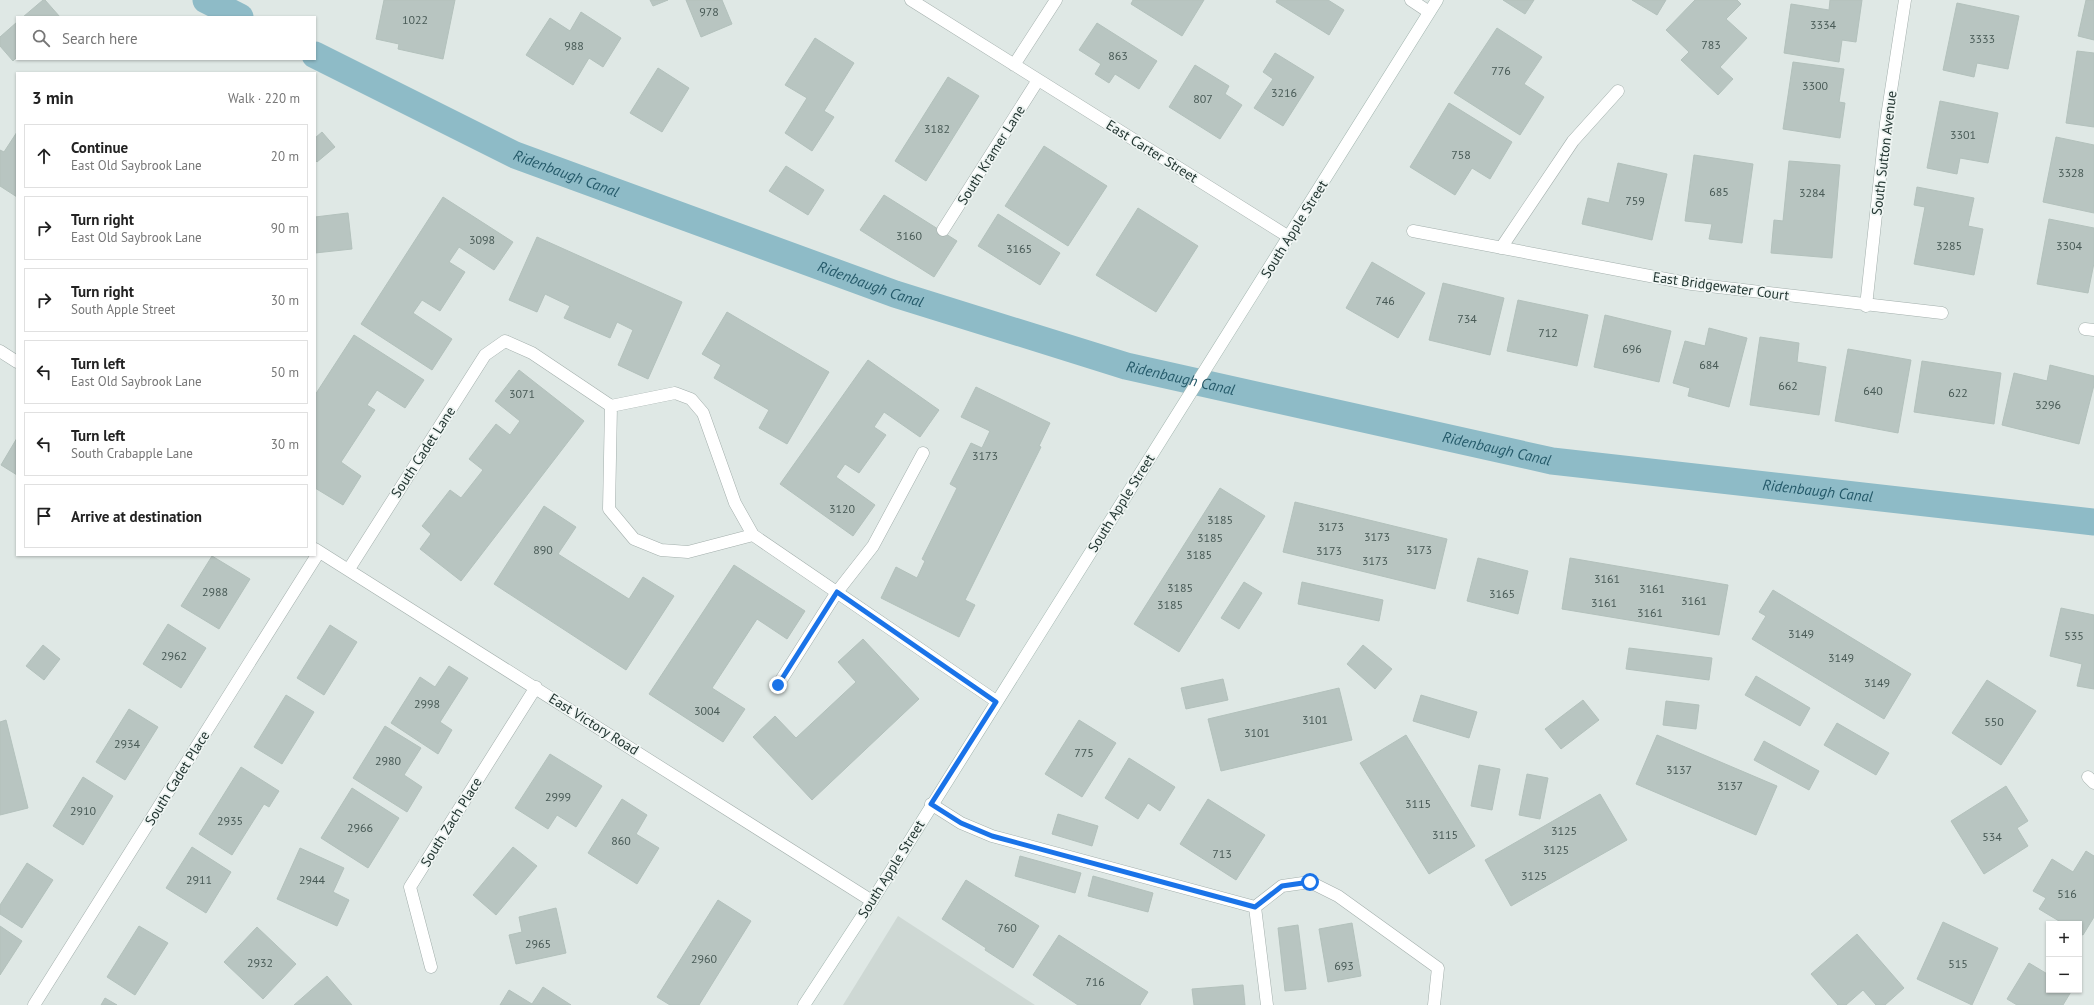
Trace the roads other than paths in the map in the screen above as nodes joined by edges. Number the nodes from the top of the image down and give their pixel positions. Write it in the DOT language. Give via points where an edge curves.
graph roads {
  1 [pos="911,0"];
  2 [pos="1056,0"];
  3 [pos="1411,0"];
  4 [pos="1437,0"];
  5 [pos="1906,0"];
  6 [pos="1429,12"];
  7 [pos="1014,65"];
  8 [pos="1038,80"];
  9 [pos="1618,91"];
  10 [pos="943,230"];
  11 [pos="1413,231"];
  12 [pos="1289,237"];
  13 [pos="1501,248"];
  14 [pos="1866,306"];
  15 [pos="1942,313"];
  16 [pos="0,351"];
  17 [pos="16,361"];
  18 [pos="611,406"];
  19 [pos="922,453"];
  20 [pos="753,535"];
  21 [pos="317,550"];
  22 [pos="313,556"];
  23 [pos="349,569"];
  24 [pos="837,592"];
  25 [pos="778,685"];
  26 [pos="536,687"];
  27 [pos="996,702"];
  28 [pos="931,804"];
  29 [pos="872,901"];
  30 [pos="1255,907"];
  31 [pos="431,967"];
  32 [pos="34,1005"];
  33 [pos="804,1005"];
  34 [pos="1267,1005"];
  35 [pos="1434,1005"];
  1 -- 7 [label="street, East Carter Street"];
  2 -- 7 [label="street"];
  3 -- 6 [label="street"];
  4 -- 6 [label="street, South Apple Street"];
  5 -- 14 [label="street, South Sutton Avenue" via="1886,123"];
  6 -- 12 [label="street, South Apple Street"];
  7 -- 8 [label="street, East Carter Street"];
  8 -- 10 [label="street, South Kramer Lane"];
  8 -- 12 [label="street, East Carter Street"];
  9 -- 13 [label="street" via="1573,141"];
  11 -- 13 [label="street, East Bridgewater Court"];
  12 -- 27 [label="street, South Apple Street"];
  13 -- 14 [label="street, East Bridgewater Court" via="1692,284"];
  14 -- 15 [label="street, East Bridgewater Court"];
  16 -- 17 [label="street"];
  18 -- 20 [label="street" via="675,393 692,399 704,413 735,503"];
  18 -- 20 [label="street" via="609,509 634,539 661,550 688,552"];
  18 -- 23 [label="street, South Cadet Lane" via="532,353 505,341 485,355"];
  19 -- 24 [label="street" via="873,546"];
  20 -- 24 [label="street"];
  21 -- 23 [label="street, East Victory Road"];
  22 -- 32 [label="street, South Cadet Place"];
  23 -- 26 [label="street, East Victory Road"];
  24 -- 25 [label="street"];
  24 -- 27 [label="street"];
  26 -- 29 [label="street, East Victory Road"];
  26 -- 31 [label="street, South Zach Place" via="410,887"];
  27 -- 28 [label="street, South Apple Street"];
  28 -- 29 [label="street, South Apple Street"];
  28 -- 30 [label="street" via="961,823 992,836"];
  29 -- 33 [label="street, South Apple Street"];
  30 -- 34 [label="street"];
  30 -- 35 [label="street" via="1282,886 1310,882 1338,896 1438,968"];
}
